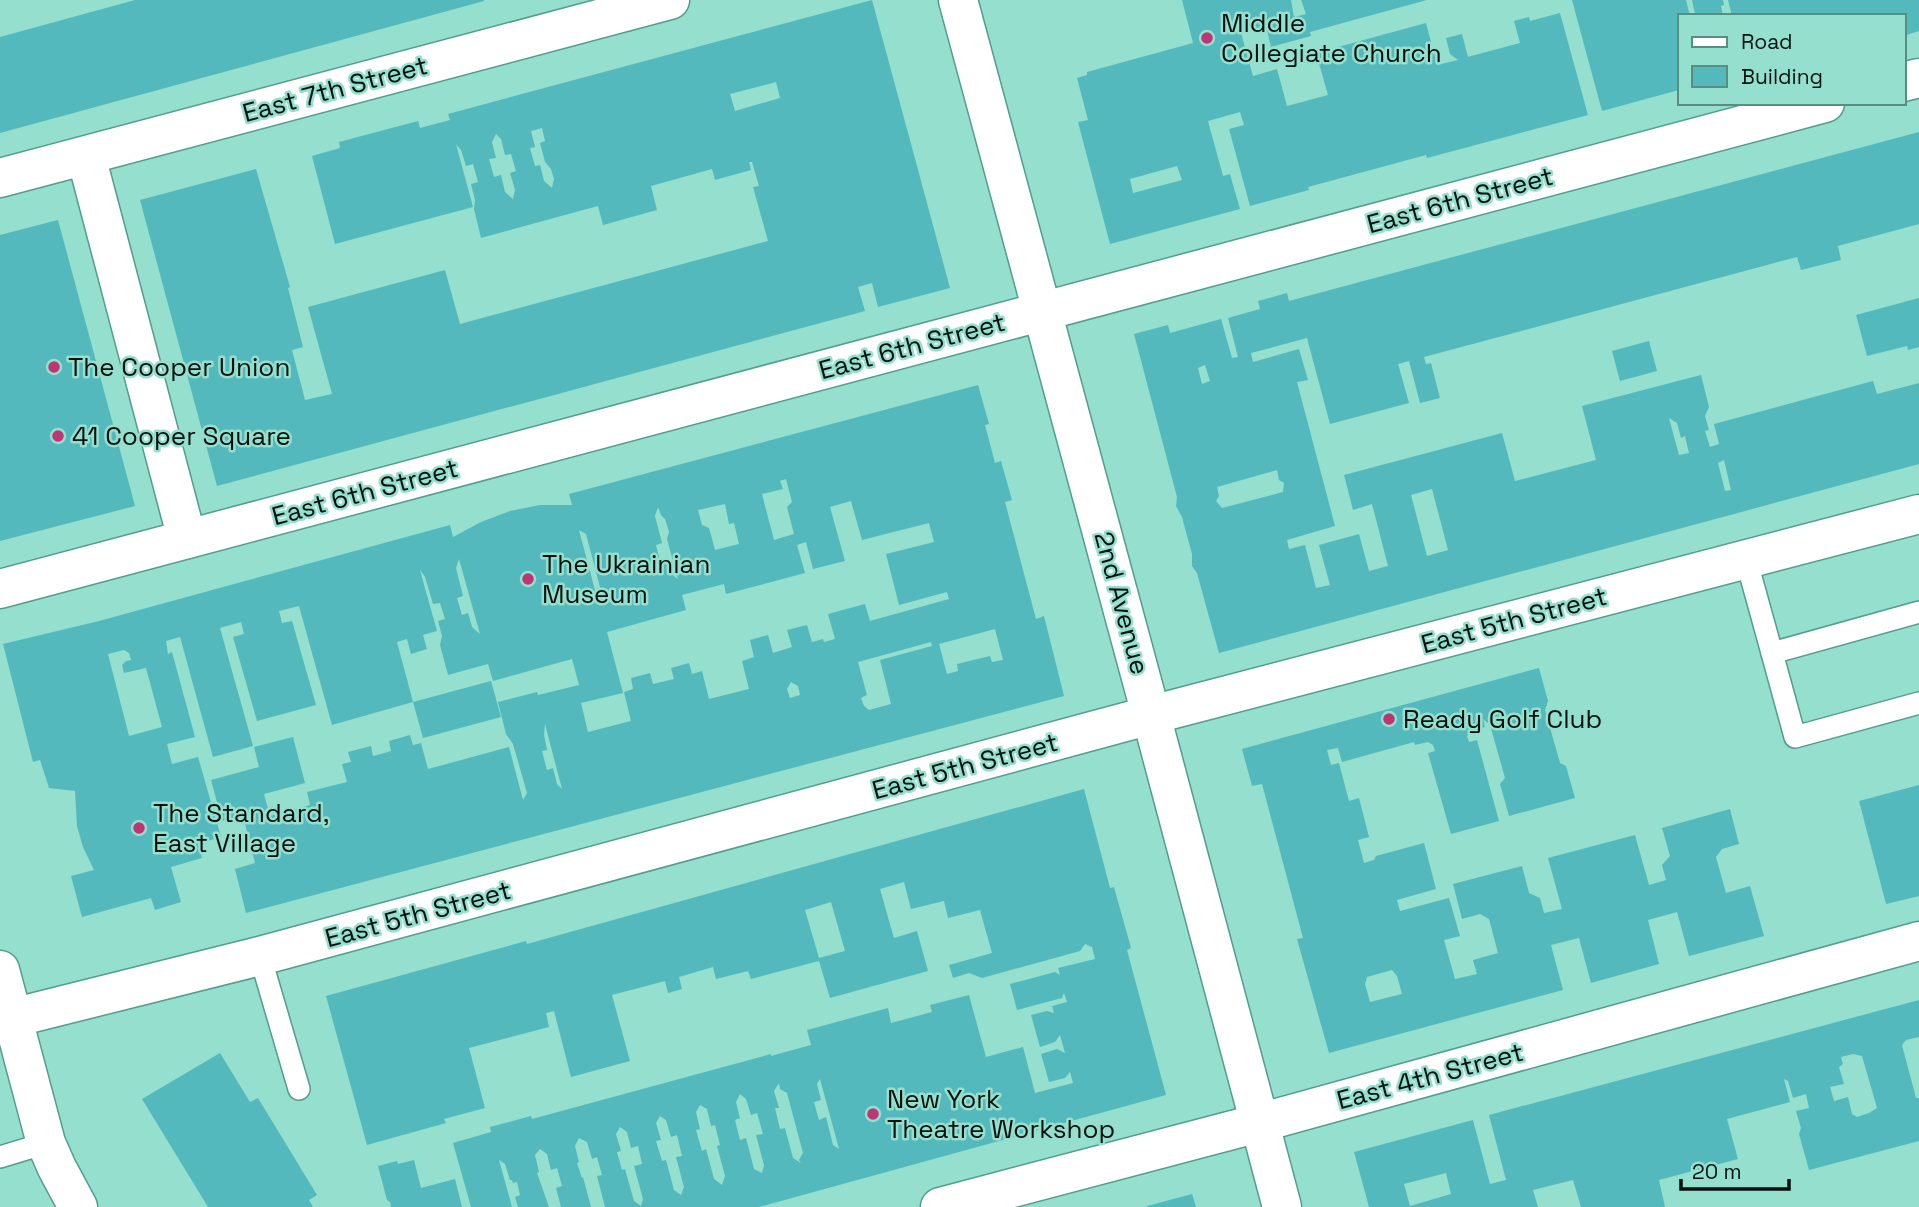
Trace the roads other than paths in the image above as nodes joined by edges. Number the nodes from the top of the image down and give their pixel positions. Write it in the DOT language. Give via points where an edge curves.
graph roads {
  1 [pos="670,0"];
  2 [pos="958,0"];
  3 [pos="1817,105"];
  4 [pos="86,156"];
  5 [pos="0,178"];
  6 [pos="1043,311"];
  7 [pos="1919,514"];
  8 [pos="187,539"];
  9 [pos="1746,559"];
  10 [pos="0,589"];
  11 [pos="1919,612"];
  12 [pos="1772,653"];
  13 [pos="1919,703"];
  14 [pos="1152,715"];
  15 [pos="1919,941"];
  16 [pos="260,956"];
  17 [pos="0,970"];
  18 [pos="12,1018"];
  19 [pos="299,1089"];
  20 [pos="1259,1124"];
  21 [pos="46,1143"];
  22 [pos="0,1157"];
  23 [pos="78,1207"];
  24 [pos="940,1207"];
  25 [pos="1282,1207"];
  1 -- 4 [label="street, East 7th Street"];
  2 -- 6 [label="street, 2nd Avenue"];
  3 -- 6 [label="street, East 6th Street"];
  4 -- 5 [label="street, East 7th Street"];
  4 -- 8 [label="street"];
  6 -- 8 [label="street, East 6th Street"];
  6 -- 14 [label="street, 2nd Avenue"];
  7 -- 9 [label="street, East 5th Street"];
  8 -- 10 [label="street, East 6th Street"];
  9 -- 12 [label="lane"];
  9 -- 14 [label="street, East 5th Street"];
  11 -- 12 [label="lane"];
  12 -- 13 [label="lane" via="1795,737"];
  14 -- 16 [label="street, East 5th Street"];
  14 -- 20 [label="street, 2nd Avenue"];
  15 -- 20 [label="street, East 4th Street"];
  16 -- 18 [label="street, East 5th Street"];
  16 -- 19 [label="lane"];
  17 -- 18 [label="street"];
  18 -- 21 [label="street"];
  20 -- 24 [label="street, East 4th Street"];
  20 -- 25 [label="street, 2nd Avenue"];
  21 -- 22 [label="lane"];
  21 -- 23 [label="street"];
}
